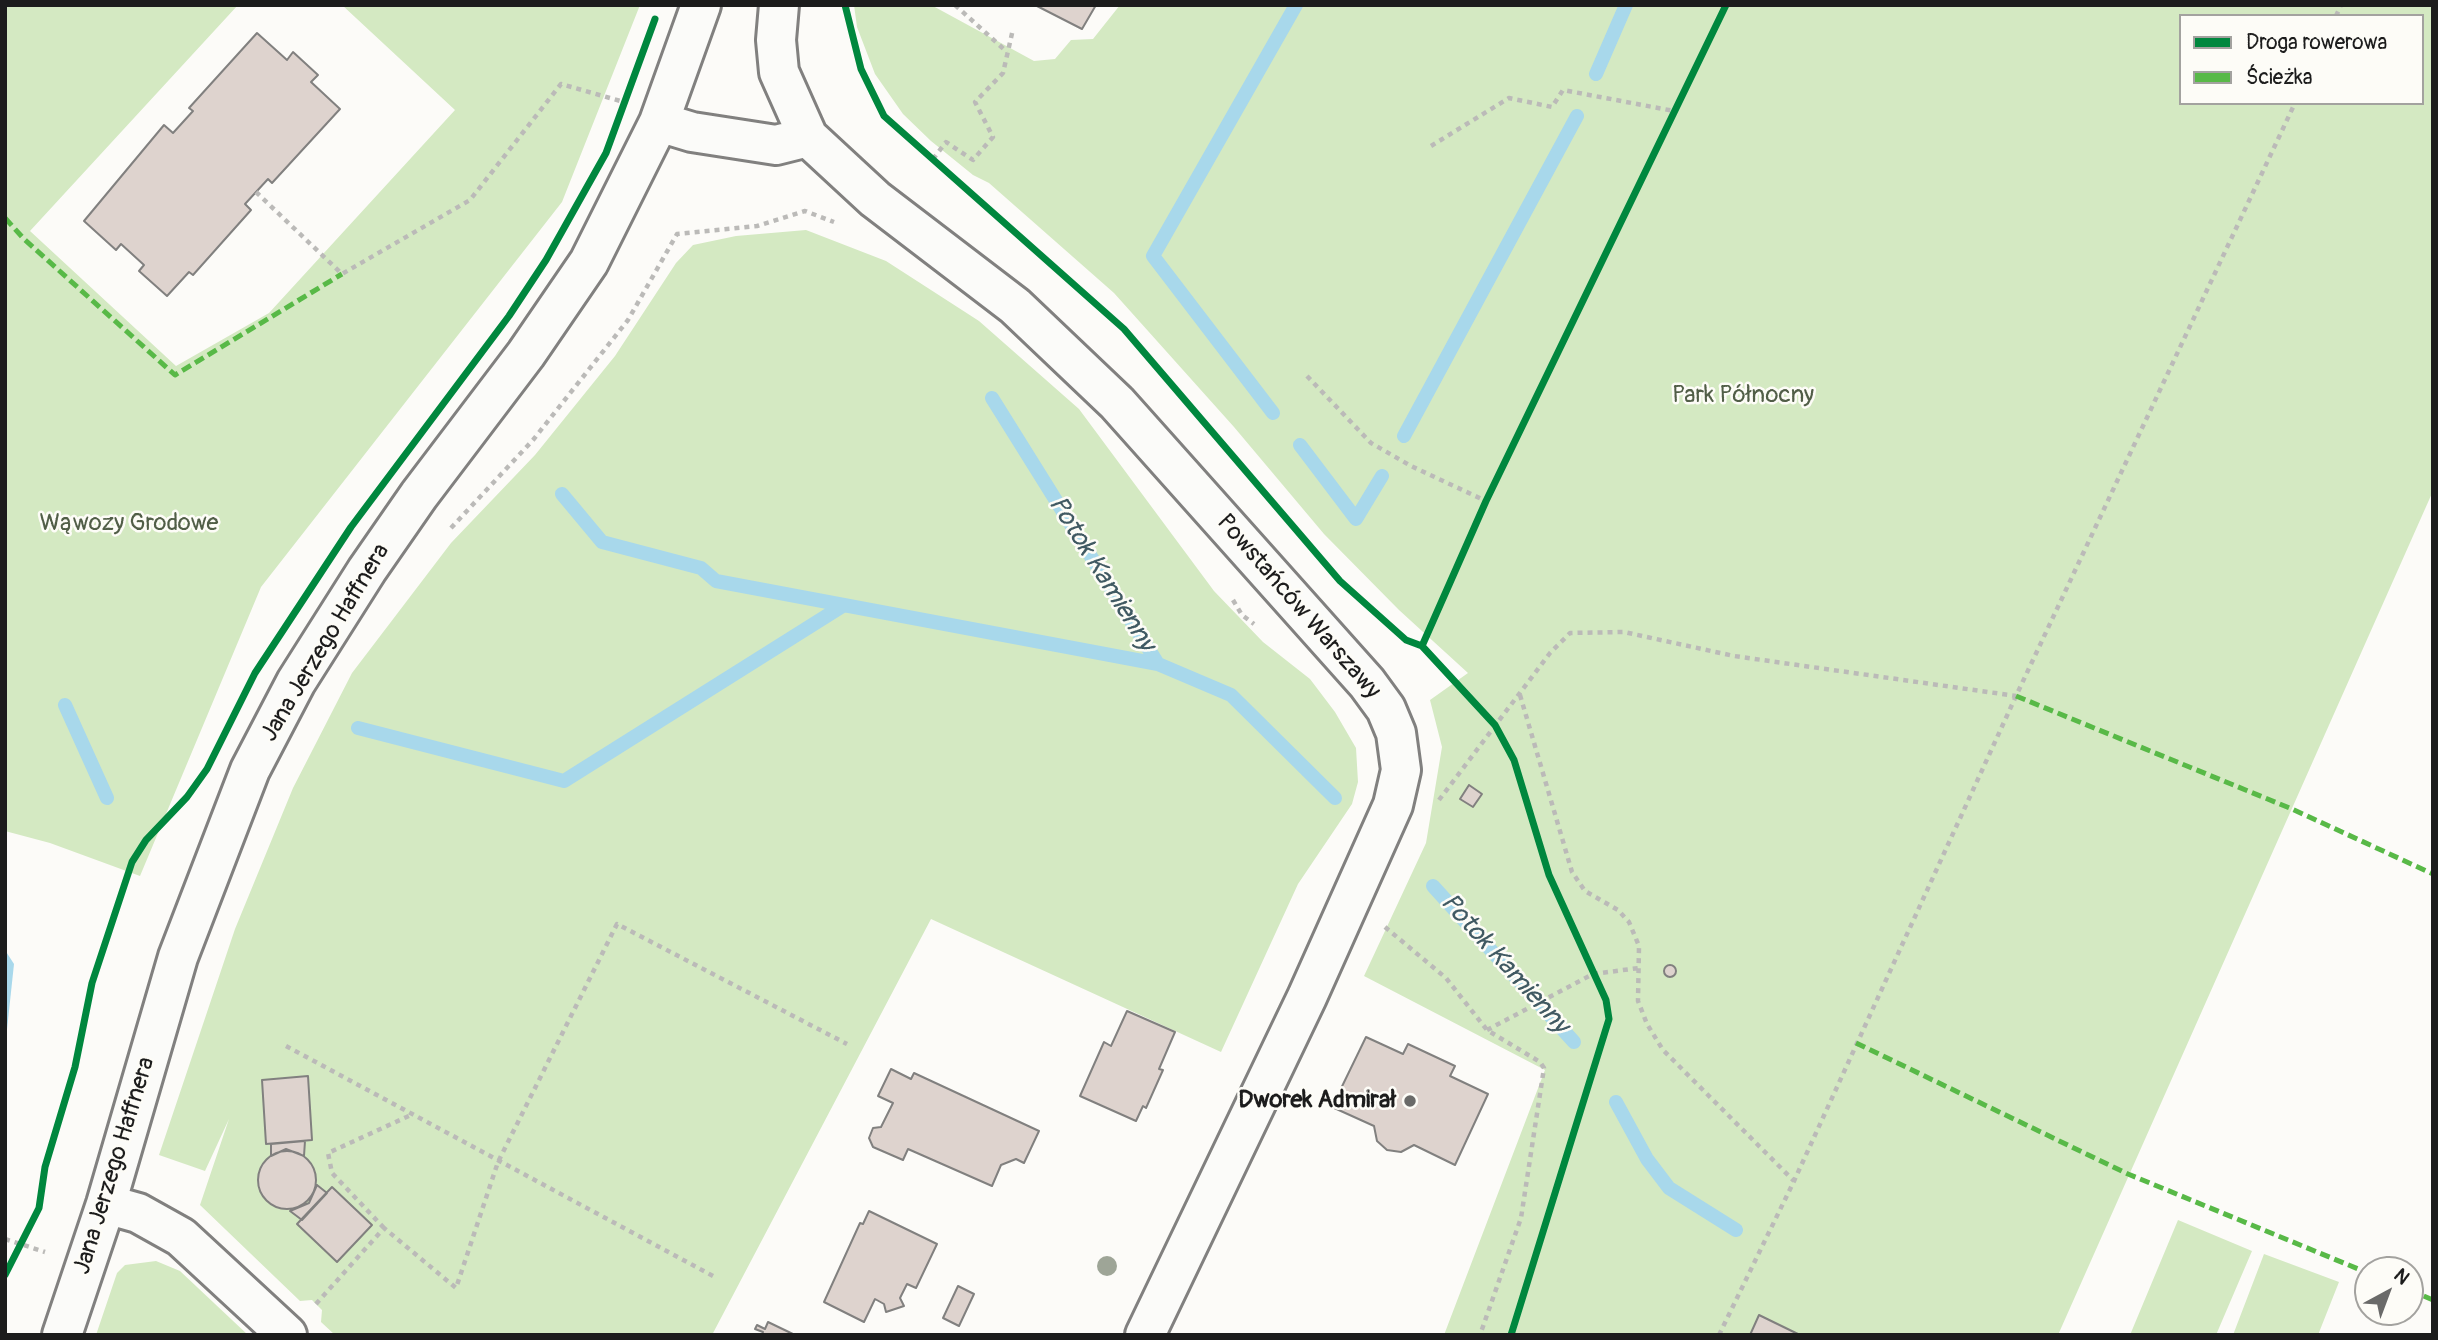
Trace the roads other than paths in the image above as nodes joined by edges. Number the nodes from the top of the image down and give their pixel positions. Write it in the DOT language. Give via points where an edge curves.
graph roads {
  1 [pos="701,5"];
  2 [pos="779,5"];
  3 [pos="659,122"];
  4 [pos="808,136"];
  5 [pos="106,1204"];
  6 [pos="298,1323"];
  7 [pos="62,1335"];
  8 [pos="1144,1335"];
  1 -- 3 [label="street, Jana Jerzego Haffnera"];
  2 -- 4 [label="street, Powstańców Warszawy" via="779,72"];
  3 -- 4 [label="street" via="776,145"];
  3 -- 5 [label="street, Jana Jerzego Haffnera" via="589,262 367,570 296,682 255,760 178,957"];
  4 -- 8 [label="street, Powstańców Warszawy" via="875,199 1015,306 1117,403 1367,683 1396,733 1401,770 1392,805 1239,1141"];
  5 -- 6 [label="street" via="138,1213 181,1237"];
  5 -- 7 [label="street, Jana Jerzego Haffnera"];
}
